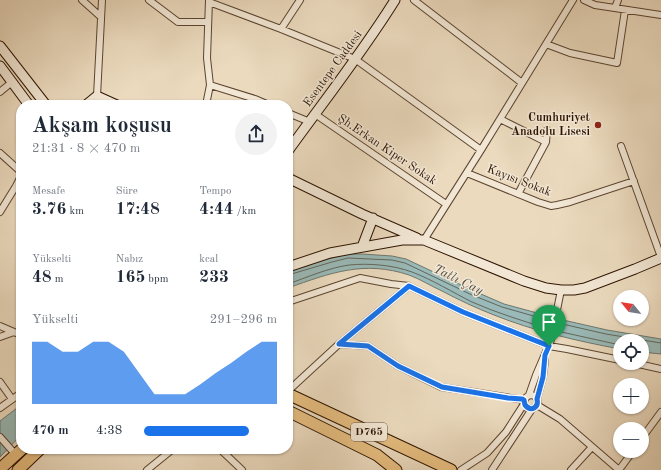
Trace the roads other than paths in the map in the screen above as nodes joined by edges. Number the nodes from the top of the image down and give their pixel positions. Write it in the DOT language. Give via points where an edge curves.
graph roads {
  1 [pos="82,0"];
  2 [pos="102,0"];
  3 [pos="149,0"];
  4 [pos="300,0"];
  5 [pos="395,0"];
  6 [pos="414,0"];
  7 [pos="573,0"];
  8 [pos="584,0"];
  9 [pos="618,0"];
  10 [pos="209,1"];
  11 [pos="615,8"];
  12 [pos="626,10"];
  13 [pos="661,15"];
  14 [pos="101,17"];
  15 [pos="208,22"];
  16 [pos="281,29"];
  17 [pos="546,44"];
  18 [pos="0,46"];
  19 [pos="356,59"];
  20 [pos="0,66"];
  21 [pos="12,82"];
  22 [pos="522,83"];
  23 [pos="210,85"];
  24 [pos="0,92"];
  25 [pos="97,96"];
  26 [pos="26,100"];
  27 [pos="42,100"];
  28 [pos="92,100"];
  29 [pos="106,100"];
  30 [pos="207,100"];
  31 [pos="257,100"];
  32 [pos="315,114"];
  33 [pos="293,115"];
  34 [pos="500,119"];
  35 [pos="310,122"];
  36 [pos="547,130"];
  37 [pos="546,142"];
  38 [pos="293,144"];
  39 [pos="621,146"];
  40 [pos="481,150"];
  41 [pos="0,153"];
  42 [pos="16,167"];
  43 [pos="467,173"];
  44 [pos="293,180"];
  45 [pos="634,181"];
  46 [pos="16,186"];
  47 [pos="518,194"];
  48 [pos="446,204"];
  49 [pos="0,212"];
  50 [pos="373,218"];
  51 [pos="424,240"];
  52 [pos="362,247"];
  53 [pos="661,257"];
  54 [pos="293,265"];
  55 [pos="409,286"];
  56 [pos="561,290"];
  57 [pos="293,300"];
  58 [pos="0,326"];
  59 [pos="14,332"];
  60 [pos="0,337"];
  61 [pos="550,343"];
  62 [pos="339,344"];
  63 [pos="545,355"];
  64 [pos="613,359"];
  65 [pos="649,366"];
  66 [pos="661,369"];
  67 [pos="0,382"];
  68 [pos="293,386"];
  69 [pos="16,396"];
  70 [pos="293,396"];
  71 [pos="12,399"];
  72 [pos="526,400"];
  73 [pos="536,404"];
  74 [pos="0,408"];
  75 [pos="661,412"];
  76 [pos="293,414"];
  77 [pos="649,428"];
  78 [pos="0,437"];
  79 [pos="592,447"];
  80 [pos="16,452"];
  81 [pos="36,454"];
  82 [pos="167,454"];
  83 [pos="225,454"];
  84 [pos="628,458"];
  85 [pos="23,468"];
  86 [pos="0,469"];
  87 [pos="495,469"];
  88 [pos="147,470"];
  89 [pos="242,470"];
  90 [pos="396,470"];
  91 [pos="451,470"];
  92 [pos="461,470"];
  93 [pos="572,470"];
  94 [pos="619,470"];
  1 -- 14 [label="street"];
  2 -- 14 [label="street"];
  3 -- 15 [label="street" via="178,22"];
  4 -- 16 [label="street"];
  5 -- 19 [label="street, Esentepe Caddesi"];
  6 -- 22 [label="street"];
  7 -- 17 [label="street"];
  8 -- 11 [label="street" via="595,5"];
  9 -- 11 [label="street"];
  10 -- 15 [label="street"];
  10 -- 16 [label="street"];
  11 -- 12 [label="street"];
  12 -- 13 [label="street"];
  12 -- 17 [label="street" via="617,63 570,54"];
  14 -- 25 [label="street"];
  15 -- 23 [label="street" via="207,58"];
  16 -- 19 [label="street"];
  17 -- 22 [label="street"];
  18 -- 27 [label="street"];
  19 -- 32 [label="street, Esentepe Caddesi"];
  19 -- 40 [label="street"];
  20 -- 21 [label="street"];
  21 -- 24 [label="street"];
  21 -- 26 [label="street"];
  22 -- 34 [label="street"];
  23 -- 30 [label="street"];
  23 -- 31 [label="street"];
  25 -- 28 [label="street"];
  25 -- 29 [label="street"];
  32 -- 35 [label="street, Esentepe Caddesi"];
  32 -- 48 [label="street, Şh.Erkan Kiper Sokak"];
  33 -- 35 [label="street"];
  34 -- 37 [label="street"];
  34 -- 40 [label="street"];
  35 -- 38 [label="street, Esentepe Caddesi"];
  36 -- 37 [label="street"];
  37 -- 47 [label="street"];
  39 -- 45 [label="street"];
  40 -- 43 [label="street"];
  41 -- 42 [label="street"];
  43 -- 47 [label="street, Kayısı Sokak"];
  43 -- 48 [label="street"];
  44 -- 50 [label="street"];
  45 -- 47 [label="street, Kayısı Sokak" via="551,206"];
  45 -- 53 [label="street"];
  46 -- 49 [label="street"];
  48 -- 51 [label="street"];
  50 -- 51 [label="street"];
  50 -- 52 [label="street"];
  51 -- 52 [label="street" via="402,240"];
  51 -- 56 [label="street" via="524,281"];
  52 -- 54 [label="street" via="330,253"];
  53 -- 56 [label="street" via="585,288"];
  55 -- 57 [label="street" via="360,278"];
  55 -- 61 [label="street" via="463,312"];
  55 -- 62 [label="street"];
  56 -- 61 [label="street"];
  58 -- 59 [label="street"];
  59 -- 60 [label="street"];
  61 -- 63 [label="street"];
  61 -- 64 [label="street"];
  62 -- 68 [label="street"];
  62 -- 72 [label="street" via="368,346 398,366 442,387"];
  63 -- 72 [label="street"];
  63 -- 73 [label="street" via="543,377"];
  65 -- 66 [label="street"];
  67 -- 71 [label="street"];
  69 -- 71 [label="street"];
  70 -- 91 [label="highway, D765"];
  71 -- 74 [label="street"];
  72 -- 73 [label="street" via="534,396"];
  72 -- 73 [label="street" via="527,408"];
  72 -- 92 [label="street" via="506,432 487,453"];
  73 -- 79 [label="street" via="560,419"];
  73 -- 87 [label="street"];
  75 -- 77 [label="street"];
  76 -- 90 [label="highway, D765" via="376,456"];
  78 -- 80 [label="street"];
  79 -- 93 [label="street"];
  79 -- 94 [label="street"];
  80 -- 86 [label="highway"];
  81 -- 85 [label="highway"];
  82 -- 88 [label="street"];
  83 -- 89 [label="street"];
  84 -- 94 [label="street"];
}
